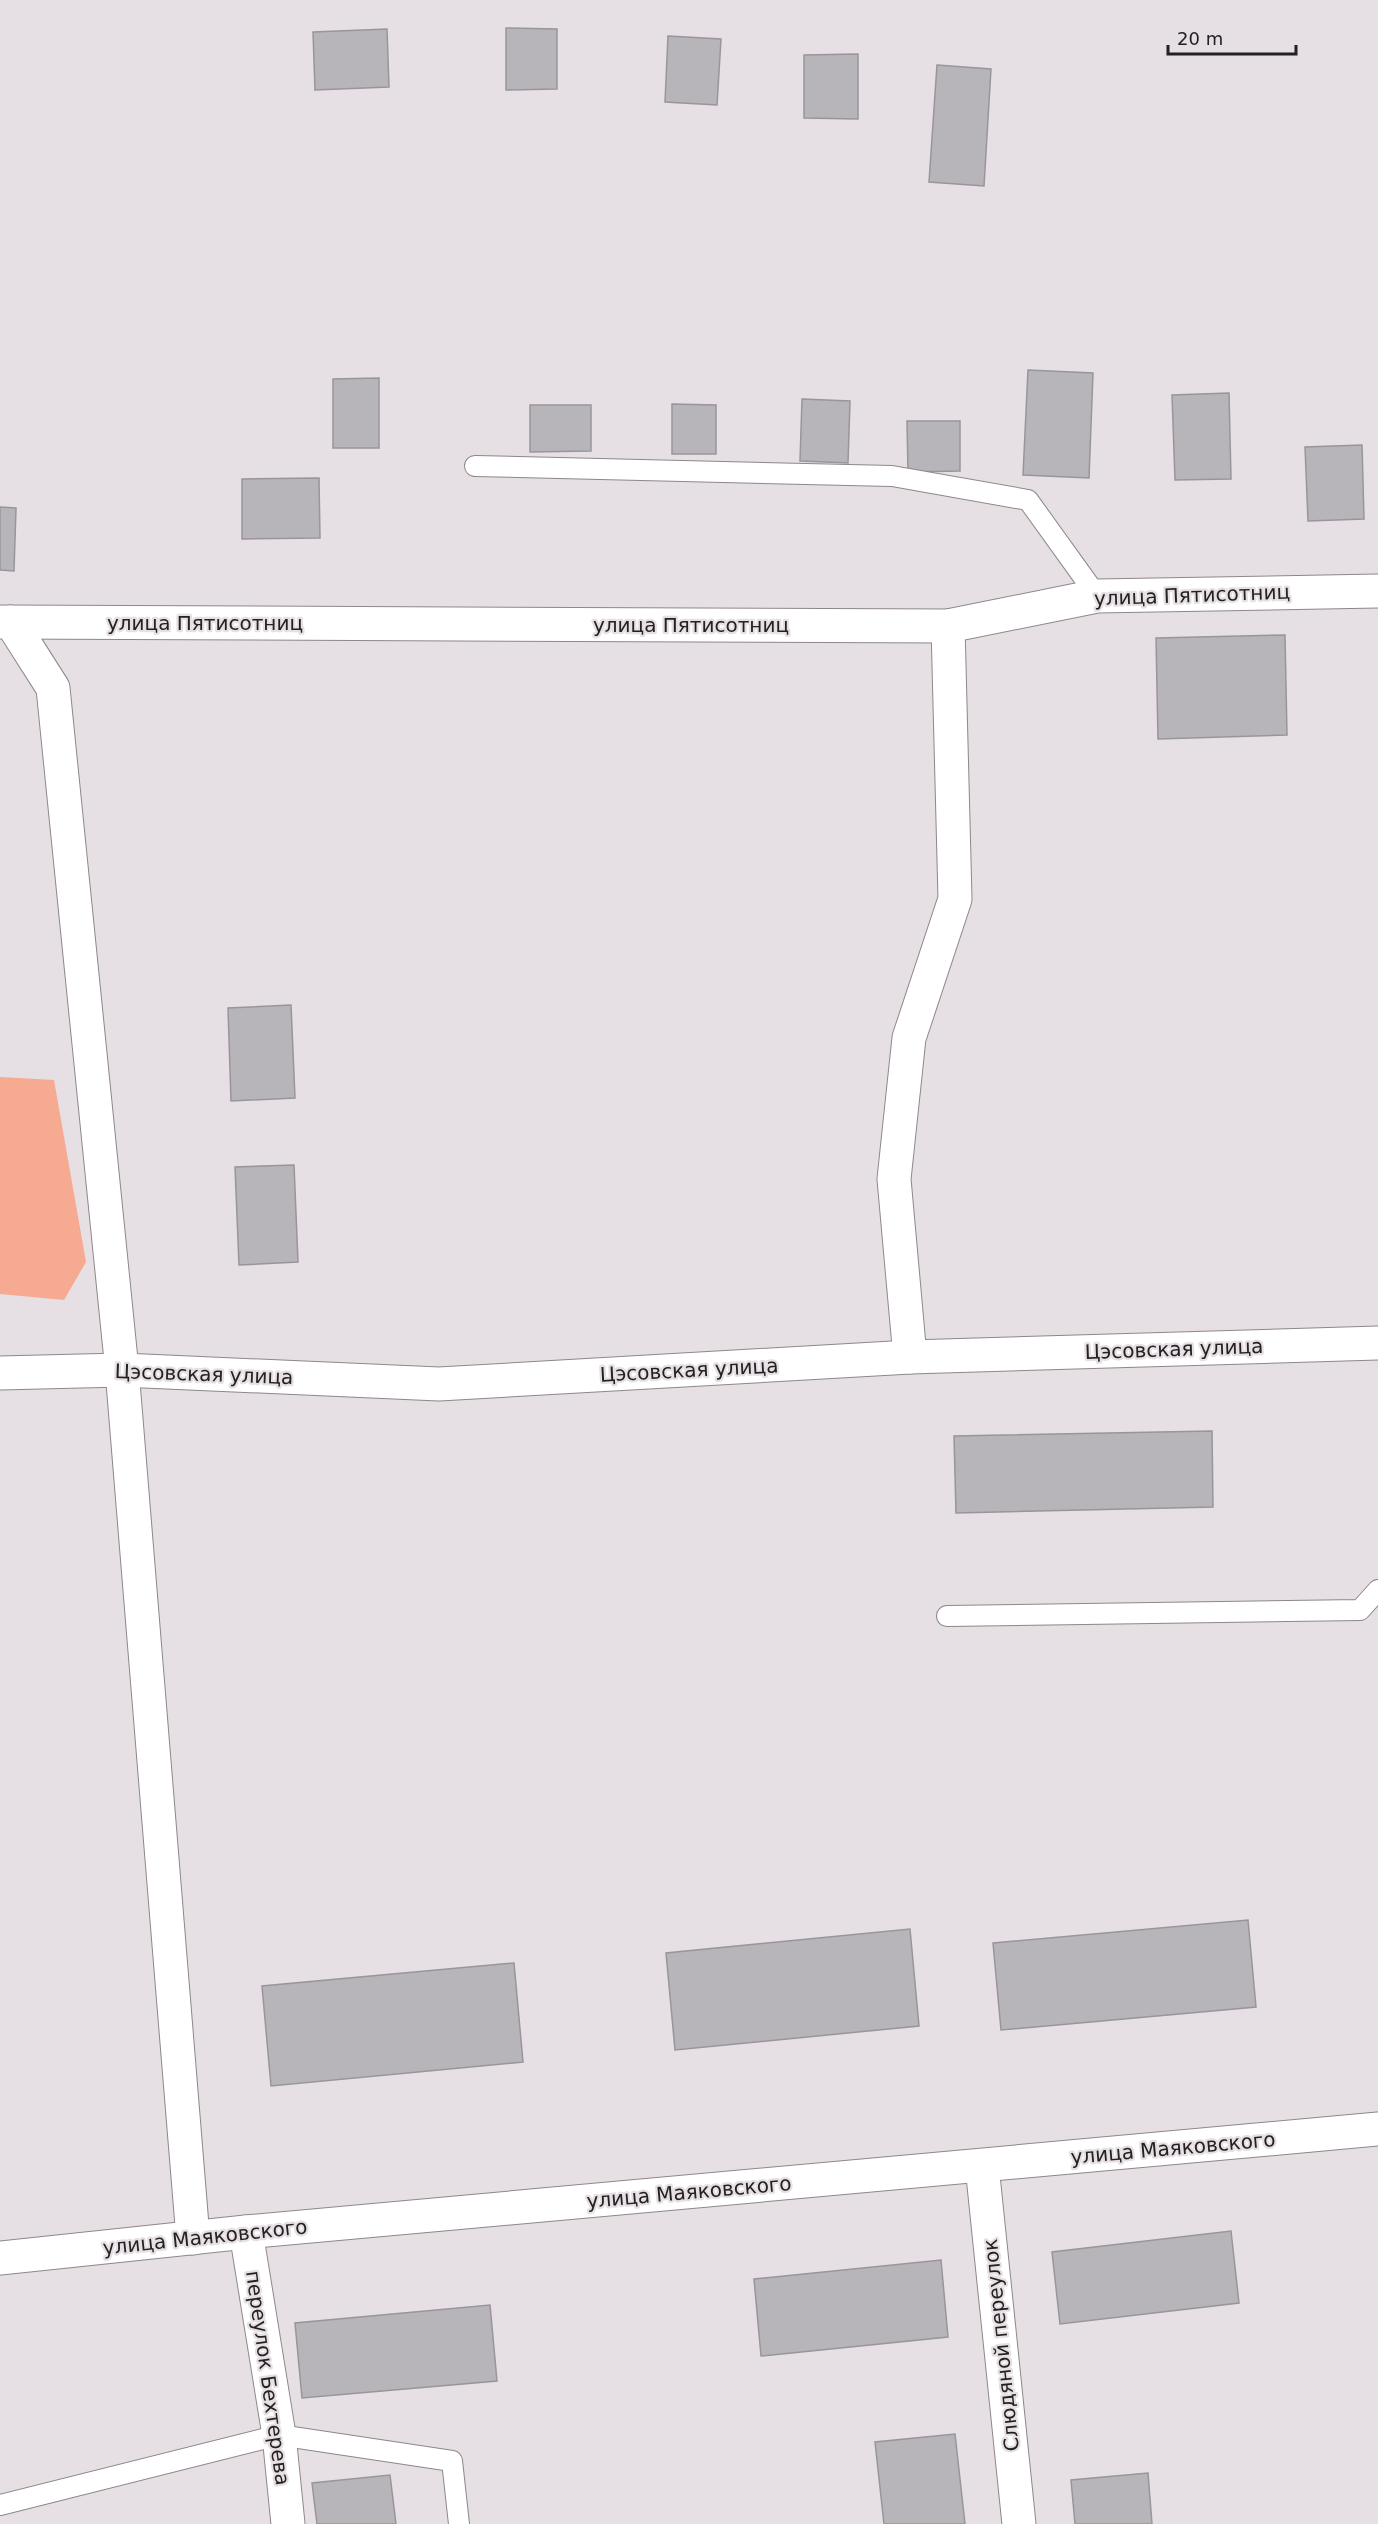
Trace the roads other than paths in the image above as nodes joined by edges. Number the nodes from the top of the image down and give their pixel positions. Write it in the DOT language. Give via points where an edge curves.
graph roads {
  1 [pos="475,466"];
  2 [pos="1378,591"];
  3 [pos="1097,596"];
  4 [pos="6,622"];
  5 [pos="948,626"];
  6 [pos="1378,1343"];
  7 [pos="910,1357"];
  8 [pos="122,1370"];
  9 [pos="0,1373"];
  10 [pos="1378,1590"];
  11 [pos="947,1616"];
  12 [pos="1378,2129"];
  13 [pos="982,2166"];
  14 [pos="246,2232"];
  15 [pos="193,2238"];
  16 [pos="0,2258"];
  17 [pos="279,2435"];
  18 [pos="0,2505"];
  19 [pos="288,2524"];
  20 [pos="459,2524"];
  21 [pos="1019,2524"];
  1 -- 3 [label="lane" via="892,476 1029,500"];
  2 -- 3 [label="street, улица Пятисотниц"];
  3 -- 5 [label="street, улица Пятисотниц"];
  4 -- 5 [label="street, улица Пятисотниц"];
  4 -- 8 [label="street" via="53,688"];
  5 -- 7 [label="street" via="955,899 909,1038 894,1179"];
  6 -- 7 [label="street, Цэсовская улица"];
  7 -- 8 [label="street, Цэсовская улица" via="439,1384"];
  8 -- 9 [label="street, Цэсовская улица"];
  8 -- 15 [label="street"];
  10 -- 11 [label="lane" via="1360,1610"];
  12 -- 13 [label="street, улица Маяковского"];
  13 -- 14 [label="street, улица Маяковского"];
  13 -- 21 [label="street, Слюдяной переулок"];
  14 -- 15 [label="street, улица Маяковского"];
  14 -- 17 [label="street, переулок Бехтерева"];
  15 -- 16 [label="street, улица Маяковского"];
  17 -- 18 [label="lane"];
  17 -- 19 [label="street, переулок Бехтерева"];
  17 -- 20 [label="lane" via="452,2461"];
}
